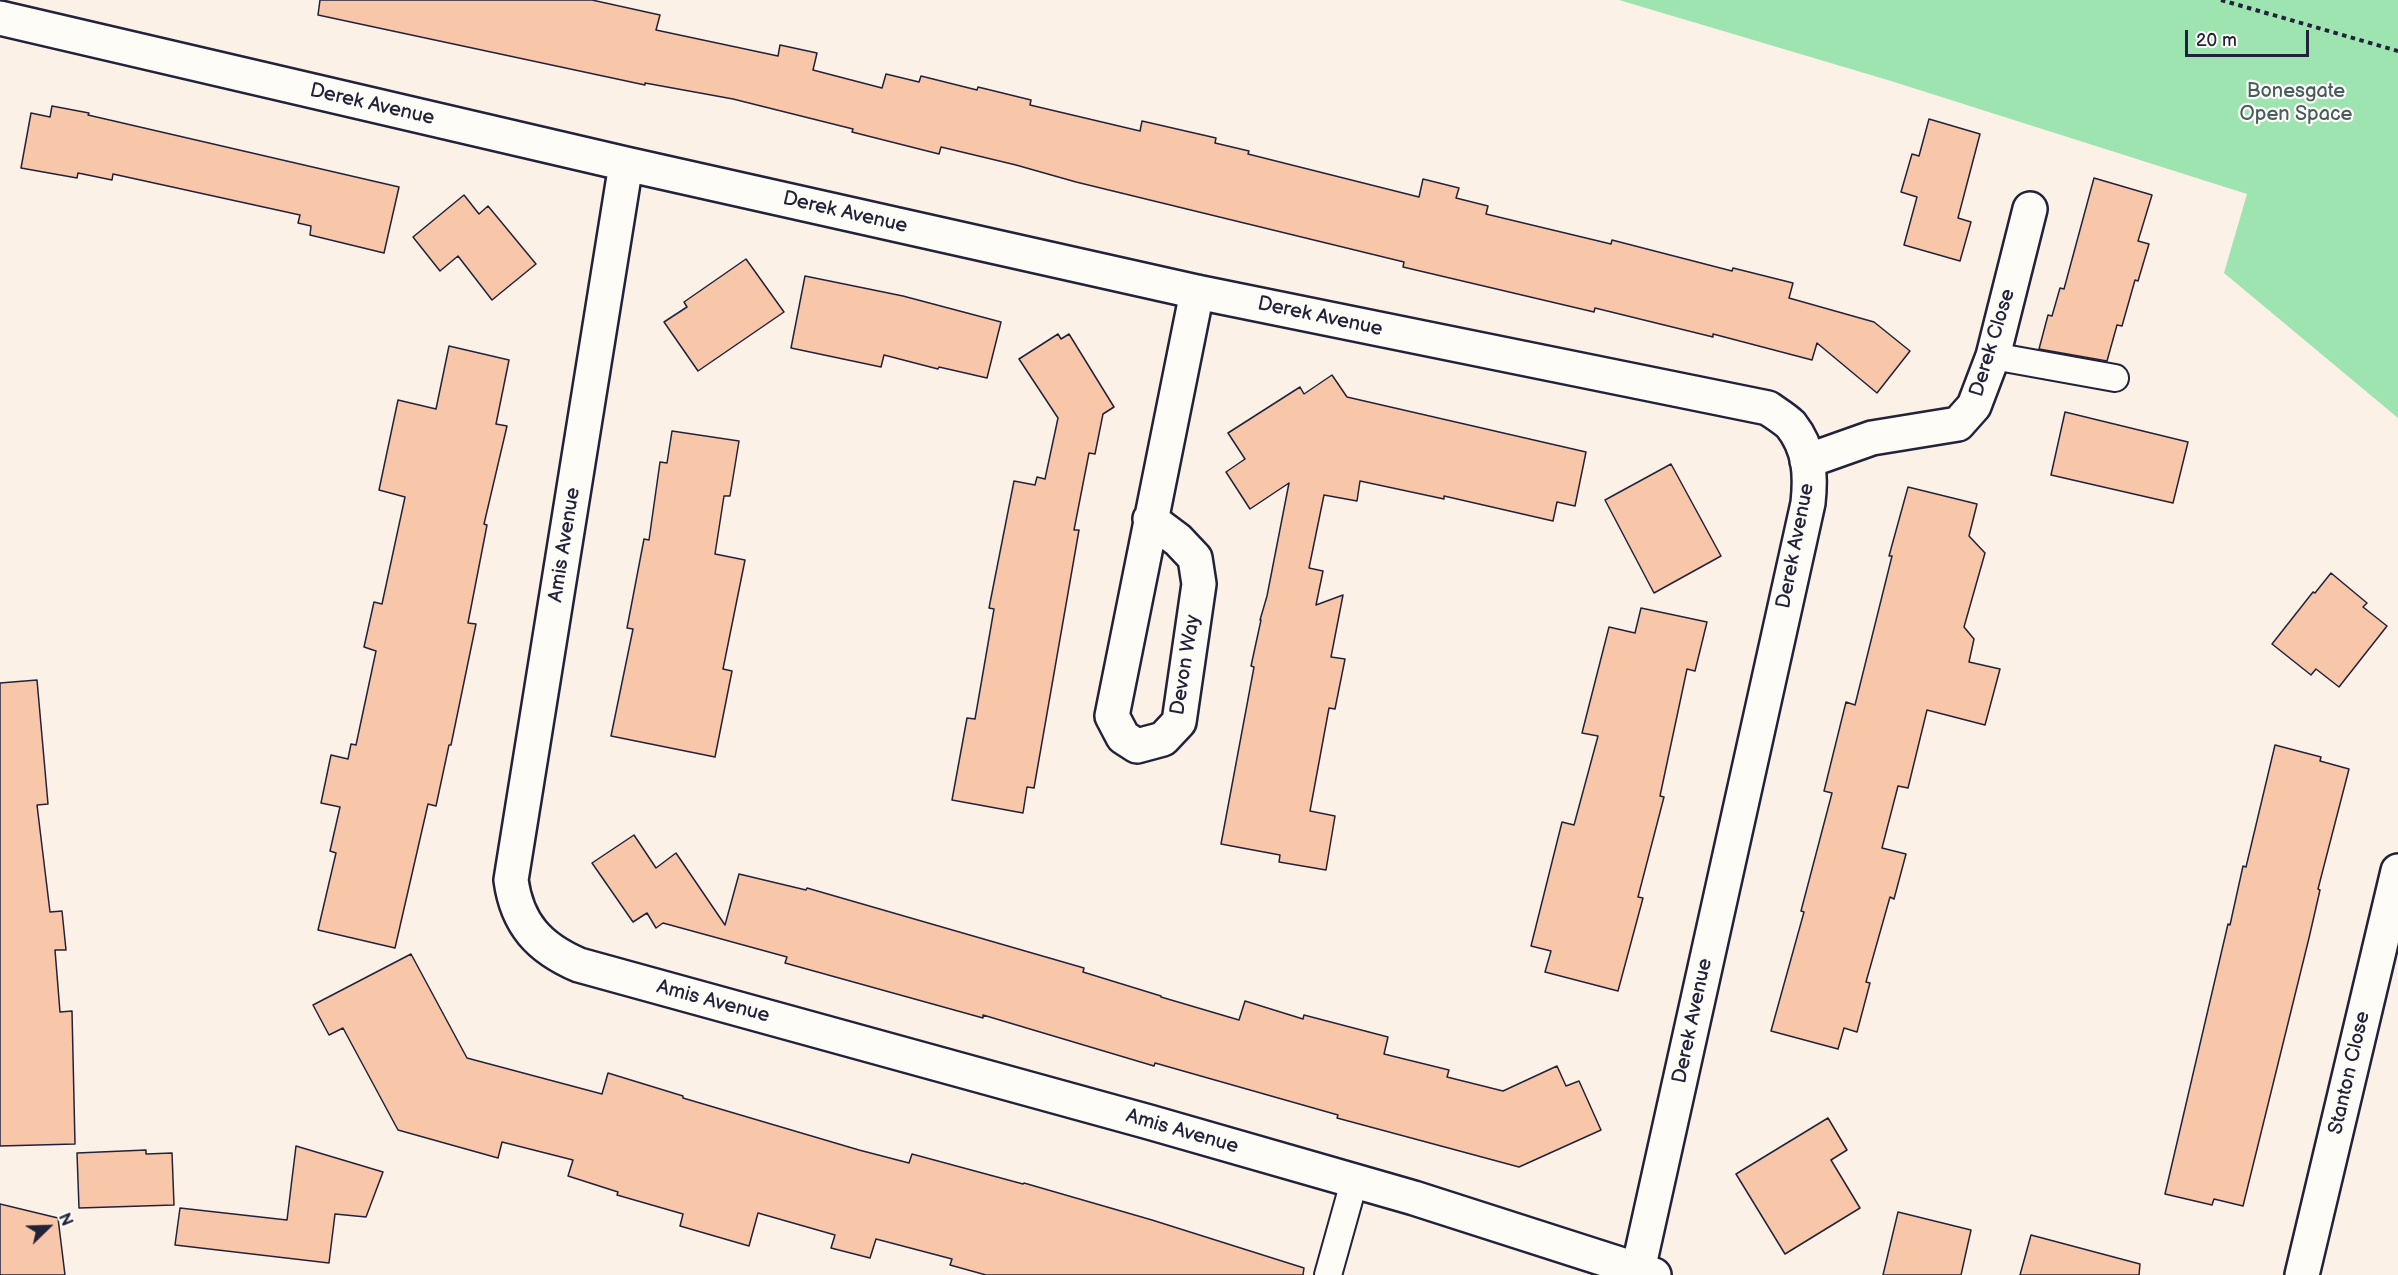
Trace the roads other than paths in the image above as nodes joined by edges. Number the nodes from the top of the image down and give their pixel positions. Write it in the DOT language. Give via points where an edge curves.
graph roads {
  1 [pos="0,18"];
  2 [pos="626,164"];
  3 [pos="2030,209"];
  4 [pos="1197,292"];
  5 [pos="1993,356"];
  6 [pos="2115,378"];
  7 [pos="1807,461"];
  8 [pos="1150,519"];
  9 [pos="2398,871"];
  10 [pos="1354,1182"];
  11 [pos="1646,1273"];
  12 [pos="1328,1275"];
  13 [pos="2302,1275"];
  1 -- 2 [label="street, Derek Avenue"];
  2 -- 4 [label="street, Derek Avenue"];
  2 -- 10 [label="street, Amis Avenue" via="511,880 517,908 526,925 540,942 579,965"];
  3 -- 5 [label="street, Derek Close"];
  4 -- 7 [label="street, Derek Avenue" via="1768,408 1790,424"];
  4 -- 8 [label="street, Devon Way"];
  5 -- 6 [label="lane"];
  5 -- 7 [label="street, Derek Close" via="1974,406 1958,424 1872,438"];
  7 -- 11 [label="street, Derek Avenue" via="1811,475 1808,503"];
  8 -- 8 [label="street, Devon Way" via="1112,716 1123,737 1137,746 1163,739 1179,722 1199,584 1195,558"];
  9 -- 13 [label="street, Stanton Close"];
  10 -- 11 [label="street, Amis Avenue"];
  10 -- 12 [label="lane"];
}
